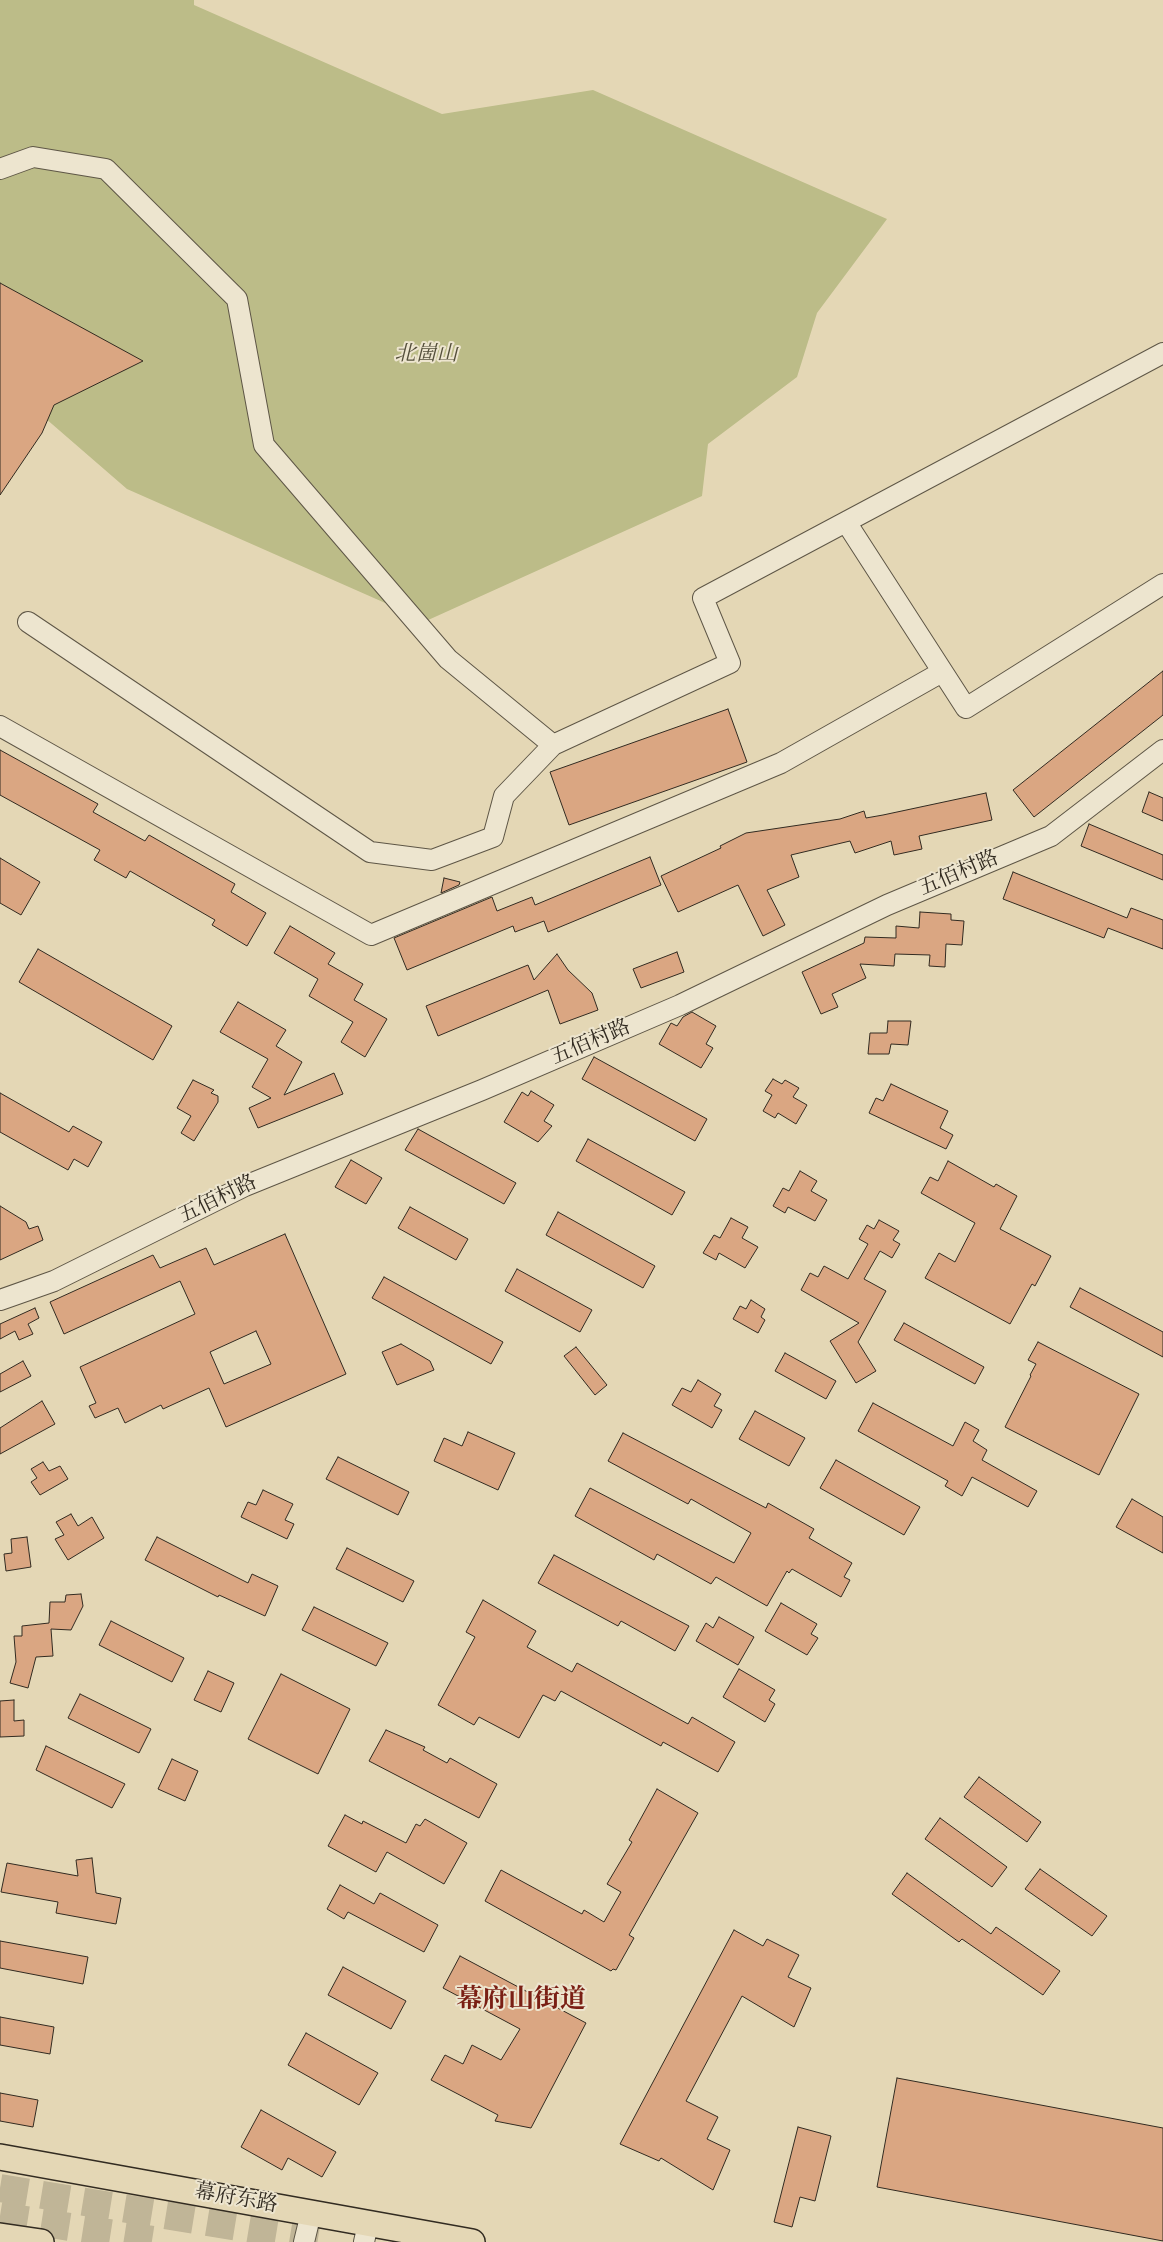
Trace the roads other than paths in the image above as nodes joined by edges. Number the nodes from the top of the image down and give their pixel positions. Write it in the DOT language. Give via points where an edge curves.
graph roads {
  1 [pos="0,169"];
  2 [pos="1163,353"];
  3 [pos="846,522"];
  4 [pos="1163,584"];
  5 [pos="28,622"];
  6 [pos="942,672"];
  7 [pos="0,726"];
  8 [pos="553,745"];
  9 [pos="1163,750"];
  10 [pos="0,1300"];
  11 [pos="0,2157"];
  12 [pos="311,2213"];
  13 [pos="366,2233"];
  14 [pos="0,2236"];
  15 [pos="41,2242"];
  16 [pos="304,2242"];
  17 [pos="472,2242"];
  1 -- 8 [label="street" via="33,157 106,169 237,298 264,445 448,658"];
  2 -- 3 [label="street"];
  3 -- 6 [label="street"];
  3 -- 8 [label="street" via="703,598 730,663"];
  4 -- 6 [label="street" via="966,708"];
  5 -- 8 [label="street" via="370,852 432,860 493,837 504,796"];
  6 -- 7 [label="street" via="781,763 371,935"];
  9 -- 10 [label="street, 五佰村路" via="1050,836 887,905 680,1005 245,1186 54,1280"];
  11 -- 12 [label="main road, 幕府东路"];
  12 -- 13 [label="main road, 幕府东路"];
  12 -- 16 [label="street"];
  13 -- 17 [label="main road, 幕府东路"];
  14 -- 15 [label="main road"];
}
